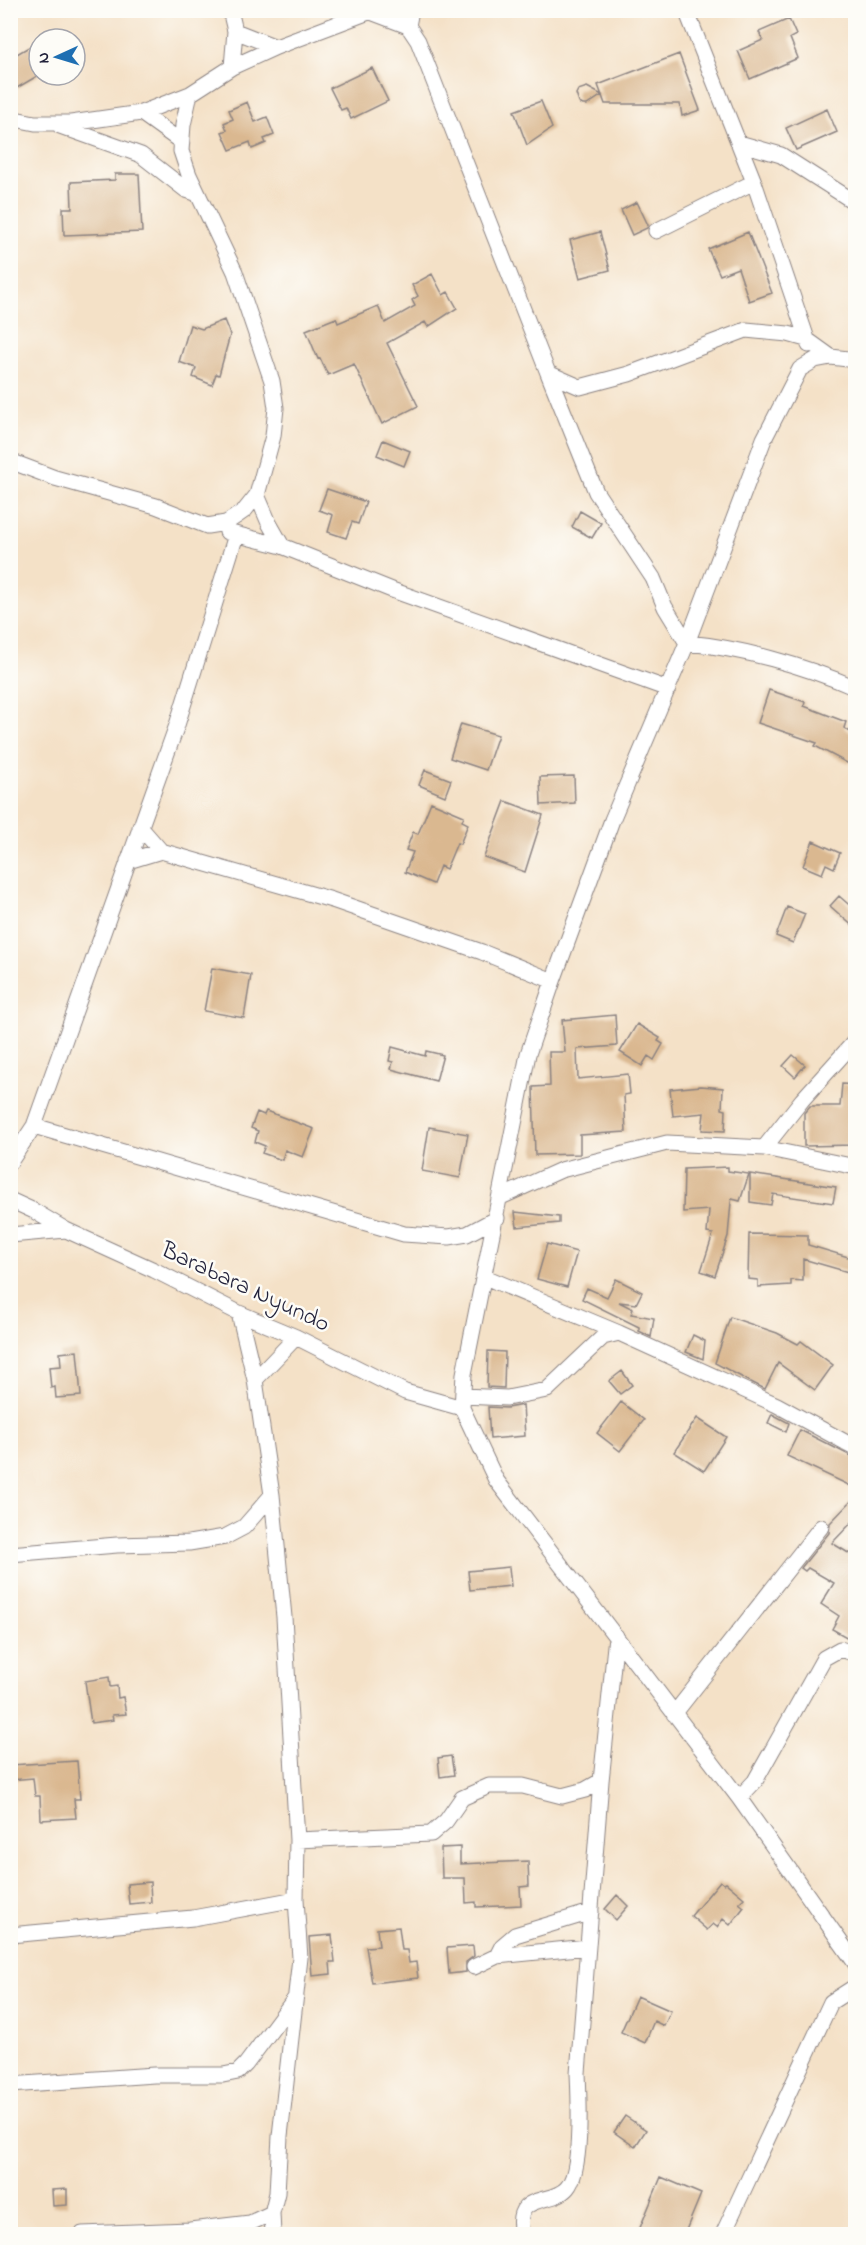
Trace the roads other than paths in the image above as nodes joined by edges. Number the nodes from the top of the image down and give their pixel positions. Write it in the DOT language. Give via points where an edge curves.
graph roads {
  1 [pos="230,10"];
  2 [pos="411,10"];
  3 [pos="686,10"];
  4 [pos="372,11"];
  5 [pos="408,26"];
  6 [pos="235,31"];
  7 [pos="276,47"];
  8 [pos="232,67"];
  9 [pos="190,94"];
  10 [pos="141,113"];
  11 [pos="10,118"];
  12 [pos="51,123"];
  13 [pos="180,141"];
  14 [pos="739,143"];
  15 [pos="753,182"];
  16 [pos="198,194"];
  17 [pos="855,203"];
  18 [pos="656,231"];
  19 [pos="806,339"];
  20 [pos="854,356"];
  21 [pos="831,357"];
  22 [pos="815,360"];
  23 [pos="548,373"];
  24 [pos="580,387"];
  25 [pos="563,406"];
  26 [pos="10,461"];
  27 [pos="257,495"];
  28 [pos="207,526"];
  29 [pos="236,535"];
  30 [pos="282,546"];
  31 [pos="687,643"];
  32 [pos="855,688"];
  33 [pos="668,689"];
  34 [pos="140,827"];
  35 [pos="161,851"];
  36 [pos="128,861"];
  37 [pos="553,981"];
  38 [pos="855,1041"];
  39 [pos="34,1126"];
  40 [pos="764,1148"];
  41 [pos="10,1162"];
  42 [pos="855,1167"];
  43 [pos="501,1197"];
  44 [pos="10,1200"];
  45 [pos="497,1218"];
  46 [pos="66,1230"];
  47 [pos="10,1235"];
  48 [pos="485,1278"];
  49 [pos="238,1313"];
  50 [pos="619,1333"];
  51 [pos="296,1336"];
  52 [pos="255,1380"];
  53 [pos="463,1402"];
  54 [pos="855,1448"];
  55 [pos="272,1495"];
  56 [pos="821,1527"];
  57 [pos="10,1554"];
  58 [pos="616,1636"];
  59 [pos="855,1654"];
  60 [pos="674,1714"];
  61 [pos="601,1781"];
  62 [pos="739,1798"];
  63 [pos="297,1840"];
  64 [pos="296,1899"];
  65 [pos="591,1912"];
  66 [pos="10,1935"];
  67 [pos="588,1947"];
  68 [pos="853,1955"];
  69 [pos="497,1956"];
  70 [pos="474,1967"];
  71 [pos="855,1986"];
  72 [pos="296,1997"];
  73 [pos="10,2085"];
  74 [pos="272,2213"];
  75 [pos="82,2235"];
  76 [pos="273,2235"];
  77 [pos="522,2235"];
  78 [pos="723,2235"];
  1 -- 6 [label="street"];
  2 -- 5 [label="street"];
  3 -- 14 [label="street"];
  4 -- 5 [label="street"];
  4 -- 7 [label="street"];
  5 -- 23 [label="street" via="418,41"];
  6 -- 7 [label="street"];
  6 -- 8 [label="street"];
  7 -- 8 [label="street"];
  8 -- 9 [label="street"];
  9 -- 10 [label="street"];
  9 -- 13 [label="street"];
  10 -- 12 [label="street"];
  10 -- 13 [label="street"];
  11 -- 12 [label="street"];
  12 -- 16 [label="street" via="141,155 186,190"];
  13 -- 16 [label="street"];
  14 -- 15 [label="street"];
  14 -- 17 [label="street" via="781,155"];
  15 -- 18 [label="street"];
  15 -- 19 [label="street"];
  16 -- 27 [label="street" via="235,272 272,381 276,408 273,436"];
  19 -- 21 [label="street"];
  19 -- 22 [label="street"];
  19 -- 24 [label="street" via="746,330 629,374"];
  20 -- 21 [label="street"];
  21 -- 22 [label="street"];
  22 -- 31 [label="street" via="800,369 764,439"];
  23 -- 24 [label="street"];
  23 -- 25 [label="street"];
  24 -- 25 [label="street"];
  25 -- 31 [label="street" via="596,492 652,578"];
  26 -- 28 [label="street" via="156,506"];
  27 -- 28 [label="street" via="226,523"];
  27 -- 30 [label="street"];
  28 -- 29 [label="street"];
  29 -- 30 [label="street"];
  29 -- 34 [label="street" via="177,725"];
  30 -- 33 [label="street" via="392,590"];
  31 -- 32 [label="street" via="719,646 826,675"];
  31 -- 33 [label="street"];
  33 -- 37 [label="street" via="612,820"];
  34 -- 35 [label="street"];
  34 -- 36 [label="street"];
  35 -- 36 [label="street"];
  35 -- 37 [label="street" via="332,900"];
  36 -- 39 [label="street"];
  37 -- 43 [label="street" via="528,1054"];
  38 -- 40 [label="street"];
  39 -- 41 [label="street"];
  39 -- 45 [label="street" via="404,1234 467,1234"];
  40 -- 42 [label="street"];
  40 -- 43 [label="street" via="667,1143 650,1146 561,1170"];
  43 -- 45 [label="street"];
  44 -- 46 [label="street, Barabara Nyundo"];
  45 -- 48 [label="street"];
  46 -- 47 [label="street"];
  46 -- 49 [label="street, Barabara Nyundo"];
  48 -- 50 [label="street"];
  48 -- 53 [label="street" via="464,1374"];
  49 -- 51 [label="street, Barabara Nyundo"];
  49 -- 52 [label="street"];
  50 -- 53 [label="street, Barabara Nyundo" via="603,1337 547,1390"];
  50 -- 54 [label="street" via="777,1405"];
  51 -- 52 [label="street"];
  51 -- 53 [label="street, Barabara Nyundo" via="405,1392"];
  52 -- 55 [label="street"];
  53 -- 58 [label="street" via="496,1480"];
  55 -- 57 [label="street" via="244,1527 225,1538"];
  55 -- 63 [label="street" via="284,1617"];
  56 -- 60 [label="street"];
  58 -- 60 [label="street"];
  58 -- 61 [label="street"];
  59 -- 62 [label="street" via="840,1649 824,1658 755,1781"];
  60 -- 62 [label="street"];
  61 -- 63 [label="street" via="562,1796 523,1786 489,1786 462,1798 431,1834"];
  61 -- 65 [label="street"];
  62 -- 68 [label="street"];
  63 -- 64 [label="street"];
  64 -- 66 [label="street" via="193,1918"];
  64 -- 72 [label="street" via="300,1958"];
  65 -- 67 [label="street"];
  65 -- 69 [label="street" via="515,1935"];
  67 -- 69 [label="street"];
  67 -- 77 [label="street" via="575,2166 568,2187 560,2194 535,2200 525,2210 520,2223"];
  69 -- 70 [label="street"];
  71 -- 78 [label="street" via="831,2002"];
  72 -- 73 [label="street" via="238,2072"];
  72 -- 74 [label="street"];
  74 -- 75 [label="street" via="250,2223 226,2226"];
  74 -- 76 [label="street"];
}
